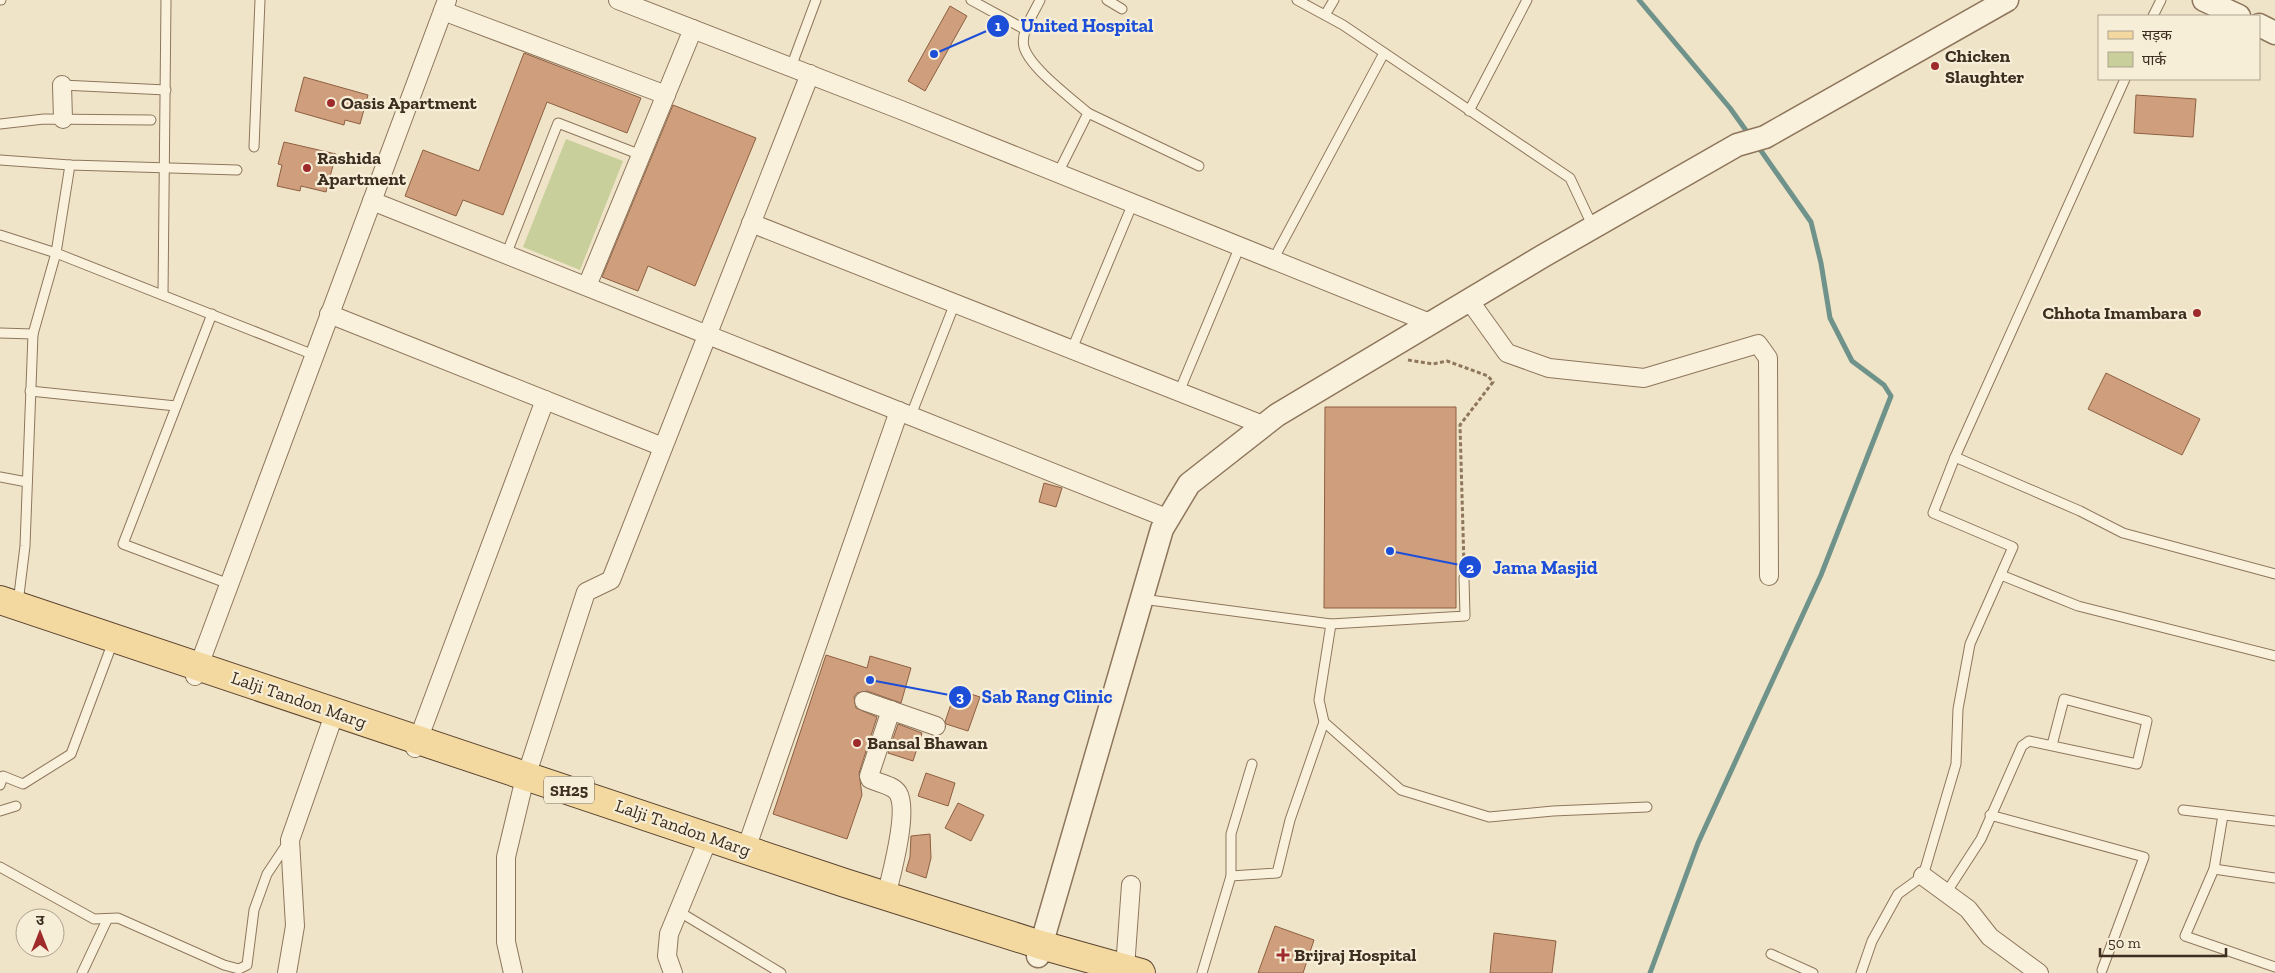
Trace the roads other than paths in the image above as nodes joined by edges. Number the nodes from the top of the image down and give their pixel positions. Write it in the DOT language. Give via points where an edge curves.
graph roads {
  1 [pos="166,0"];
  2 [pos="260,0"];
  3 [pos="618,0"];
  4 [pos="816,0"];
  5 [pos="971,0"];
  6 [pos="1040,0"];
  7 [pos="1107,0"];
  8 [pos="1297,0"];
  9 [pos="1334,0"];
  10 [pos="1527,0"];
  11 [pos="2007,0"];
  12 [pos="2161,0"];
  13 [pos="2204,0"];
  14 [pos="445,5"];
  15 [pos="1122,9"];
  16 [pos="1325,15"];
  17 [pos="2154,15"];
  18 [pos="2237,15"];
  19 [pos="2260,26"];
  20 [pos="693,29"];
  21 [pos="1026,30"];
  22 [pos="2275,33"];
  23 [pos="1384,52"];
  24 [pos="791,67"];
  25 [pos="810,74"];
  26 [pos="2125,80"];
  27 [pos="62,85"];
  28 [pos="166,90"];
  29 [pos="666,95"];
  30 [pos="1470,111"];
  31 [pos="1088,113"];
  32 [pos="63,119"];
  33 [pos="151,120"];
  34 [pos="0,124"];
  35 [pos="254,147"];
  36 [pos="641,155"];
  37 [pos="0,160"];
  38 [pos="70,165"];
  39 [pos="165,166"];
  40 [pos="1198,166"];
  41 [pos="237,170"];
  42 [pos="1058,173"];
  43 [pos="372,201"];
  44 [pos="1133,203"];
  45 [pos="752,223"];
  46 [pos="1593,227"];
  47 [pos="0,235"];
  48 [pos="1240,246"];
  49 [pos="56,253"];
  50 [pos="506,254"];
  51 [pos="1273,260"];
  52 [pos="587,286"];
  53 [pos="163,295"];
  54 [pos="1469,300"];
  55 [pos="955,303"];
  56 [pos="212,314"];
  57 [pos="329,314"];
  58 [pos="1430,323"];
  59 [pos="0,333"];
  60 [pos="34,334"];
  61 [pos="707,334"];
  62 [pos="1072,349"];
  63 [pos="314,355"];
  64 [pos="30,391"];
  65 [pos="1179,392"];
  66 [pos="545,400"];
  67 [pos="176,406"];
  68 [pos="905,413"];
  69 [pos="1263,426"];
  70 [pos="663,447"];
  71 [pos="1956,457"];
  72 [pos="0,477"];
  73 [pos="27,482"];
  74 [pos="1169,519"];
  75 [pos="2275,574"];
  76 [pos="2001,575"];
  77 [pos="1769,576"];
  78 [pos="1464,578"];
  79 [pos="229,584"];
  80 [pos="1142,599"];
  81 [pos="4,605"];
  82 [pos="1331,624"];
  83 [pos="111,647"];
  84 [pos="2275,656"];
  85 [pos="197,671"];
  86 [pos="864,701"];
  87 [pos="891,710"];
  88 [pos="333,716"];
  89 [pos="1324,722"];
  90 [pos="936,726"];
  91 [pos="417,745"];
  92 [pos="2052,745"];
  93 [pos="1252,764"];
  94 [pos="524,781"];
  95 [pos="0,786"];
  96 [pos="16,806"];
  97 [pos="1647,807"];
  98 [pos="2182,810"];
  99 [pos="0,811"];
  100 [pos="1990,815"];
  101 [pos="2223,815"];
  102 [pos="2275,821"];
  103 [pos="290,840"];
  104 [pos="707,842"];
  105 [pos="746,849"];
  106 [pos="0,867"];
  107 [pos="2214,869"];
  108 [pos="1231,876"];
  109 [pos="1923,876"];
  110 [pos="2275,878"];
  111 [pos="1131,885"];
  112 [pos="1946,893"];
  113 [pos="886,896"];
  114 [pos="678,911"];
  115 [pos="107,920"];
  116 [pos="1040,950"];
  117 [pos="1771,954"];
  118 [pos="2275,967"];
  119 [pos="2102,970"];
  120 [pos="1133,971"];
  121 [pos="511,972"];
  122 [pos="82,973"];
  123 [pos="287,973"];
  124 [pos="674,973"];
  125 [pos="781,973"];
  126 [pos="1092,973"];
  127 [pos="1202,973"];
  128 [pos="1812,973"];
  129 [pos="1861,973"];
  130 [pos="2039,973"];
  1 -- 28 [label="lane"];
  2 -- 35 [label="lane"];
  3 -- 20 [label="street"];
  4 -- 24 [label="lane"];
  5 -- 21 [label="lane"];
  6 -- 21 [label="lane"];
  7 -- 15 [label="lane"];
  8 -- 16 [label="lane"];
  9 -- 16 [label="lane"];
  10 -- 30 [label="lane"];
  11 -- 46 [label="street" via="1765,137 1738,145"];
  12 -- 17 [label="lane"];
  13 -- 18 [label="street"];
  14 -- 29 [label="street"];
  14 -- 43 [label="street"];
  16 -- 23 [label="lane"];
  19 -- 22 [label="street"];
  20 -- 24 [label="street"];
  20 -- 29 [label="street"];
  21 -- 31 [label="lane" via="1024,46 1035,65"];
  23 -- 30 [label="lane"];
  23 -- 51 [label="lane"];
  24 -- 25 [label="street"];
  25 -- 42 [label="street"];
  25 -- 45 [label="street"];
  26 -- 71 [label="lane"];
  27 -- 28 [label="lane"];
  27 -- 32 [label="street"];
  28 -- 39 [label="lane"];
  29 -- 36 [label="street"];
  30 -- 46 [label="lane" via="1570,178"];
  31 -- 40 [label="lane"];
  31 -- 42 [label="lane"];
  32 -- 33 [label="lane"];
  32 -- 34 [label="lane"];
  36 -- 50 [label="lane" via="558,123"];
  36 -- 52 [label="street"];
  37 -- 38 [label="lane"];
  38 -- 39 [label="lane"];
  38 -- 49 [label="lane"];
  39 -- 41 [label="lane"];
  39 -- 53 [label="lane"];
  42 -- 44 [label="street"];
  43 -- 50 [label="street"];
  43 -- 57 [label="street"];
  44 -- 48 [label="street"];
  44 -- 62 [label="lane"];
  45 -- 55 [label="street"];
  45 -- 61 [label="street"];
  46 -- 54 [label="street"];
  47 -- 49 [label="lane"];
  48 -- 51 [label="street"];
  48 -- 65 [label="lane"];
  49 -- 53 [label="lane"];
  49 -- 60 [label="lane"];
  50 -- 52 [label="street"];
  51 -- 58 [label="street"];
  52 -- 61 [label="street"];
  53 -- 56 [label="lane"];
  54 -- 58 [label="street"];
  54 -- 77 [label="street" via="1507,353 1549,368 1644,378 1758,344 1768,358"];
  55 -- 62 [label="street"];
  55 -- 68 [label="lane"];
  56 -- 63 [label="lane"];
  56 -- 67 [label="lane"];
  57 -- 63 [label="street"];
  57 -- 66 [label="street"];
  58 -- 69 [label="street" via="1277,414"];
  59 -- 60 [label="lane"];
  60 -- 64 [label="lane"];
  61 -- 68 [label="street"];
  61 -- 70 [label="street"];
  62 -- 65 [label="street"];
  63 -- 79 [label="street"];
  64 -- 67 [label="lane"];
  64 -- 73 [label="lane"];
  65 -- 69 [label="street"];
  66 -- 70 [label="street"];
  66 -- 91 [label="street"];
  67 -- 79 [label="lane" via="123,544"];
  68 -- 74 [label="street"];
  68 -- 105 [label="street"];
  69 -- 74 [label="street" via="1189,484"];
  70 -- 94 [label="street" via="611,580 586,592"];
  71 -- 75 [label="lane" via="2123,533"];
  71 -- 76 [label="lane" via="1933,513 2013,547"];
  72 -- 73 [label="lane"];
  73 -- 81 [label="lane" via="25,546"];
  74 -- 80 [label="street" via="1162,529"];
  76 -- 84 [label="lane" via="2078,606"];
  76 -- 109 [label="lane" via="1970,644 1958,709 1956,764"];
  78 -- 82 [label="lane" via="1465,616"];
  79 -- 85 [label="street"];
  80 -- 82 [label="lane"];
  80 -- 116 [label="street"];
  81 -- 83 [label="main road, Lalji Tandon Marg / SH25"];
  81 -- 85 [label="main road, Lalji Tandon Marg / SH25"];
  82 -- 89 [label="lane" via="1320,700"];
  83 -- 85 [label="main road, Lalji Tandon Marg / SH25"];
  83 -- 95 [label="lane" via="71,754 23,784 3,776"];
  85 -- 88 [label="main road, Lalji Tandon Marg / SH25"];
  86 -- 87 [label="street"];
  87 -- 90 [label="street"];
  87 -- 113 [label="street" via="869,776 894,789 900,798 899,845"];
  88 -- 91 [label="main road, Lalji Tandon Marg / SH25"];
  88 -- 103 [label="street"];
  89 -- 97 [label="lane" via="1401,790 1489,817"];
  89 -- 108 [label="lane" via="1290,820 1277,873"];
  91 -- 94 [label="main road, Lalji Tandon Marg / SH25"];
  92 -- 92 [label="lane" via="2064,699 2147,721 2137,764"];
  92 -- 100 [label="lane" via="2030,741 2022,746"];
  93 -- 108 [label="lane" via="1231,834"];
  94 -- 104 [label="main road, Lalji Tandon Marg / SH25"];
  94 -- 121 [label="street" via="506,857 506,942"];
  96 -- 99 [label="lane"];
  98 -- 101 [label="lane"];
  100 -- 112 [label="lane" via="1980,839"];
  100 -- 119 [label="lane" via="2144,857"];
  101 -- 102 [label="lane"];
  101 -- 107 [label="lane"];
  103 -- 115 [label="lane" via="267,874 254,910 247,965 239,969 118,918"];
  103 -- 123 [label="street" via="295,926"];
  104 -- 105 [label="main road, Lalji Tandon Marg / SH25"];
  104 -- 114 [label="street"];
  104 -- 116 [label="main road, Lalji Tandon Marg / SH25"];
  105 -- 113 [label="main road, Lalji Tandon Marg / SH25"];
  106 -- 115 [label="lane" via="94,919"];
  107 -- 110 [label="lane"];
  107 -- 118 [label="lane" via="2185,936"];
  108 -- 127 [label="lane"];
  109 -- 112 [label="street"];
  109 -- 129 [label="lane" via="1898,894 1872,941"];
  111 -- 120 [label="street"];
  112 -- 130 [label="street" via="1968,909 1990,937"];
  113 -- 116 [label="main road, Lalji Tandon Marg / SH25"];
  114 -- 124 [label="street" via="669,934 667,956"];
  114 -- 125 [label="lane"];
  115 -- 122 [label="lane"];
  116 -- 120 [label="main road, Lalji Tandon Marg / SH25"];
  116 -- 126 [label="main road, Lalji Tandon Marg / SH25"];
  117 -- 128 [label="lane"];
}
